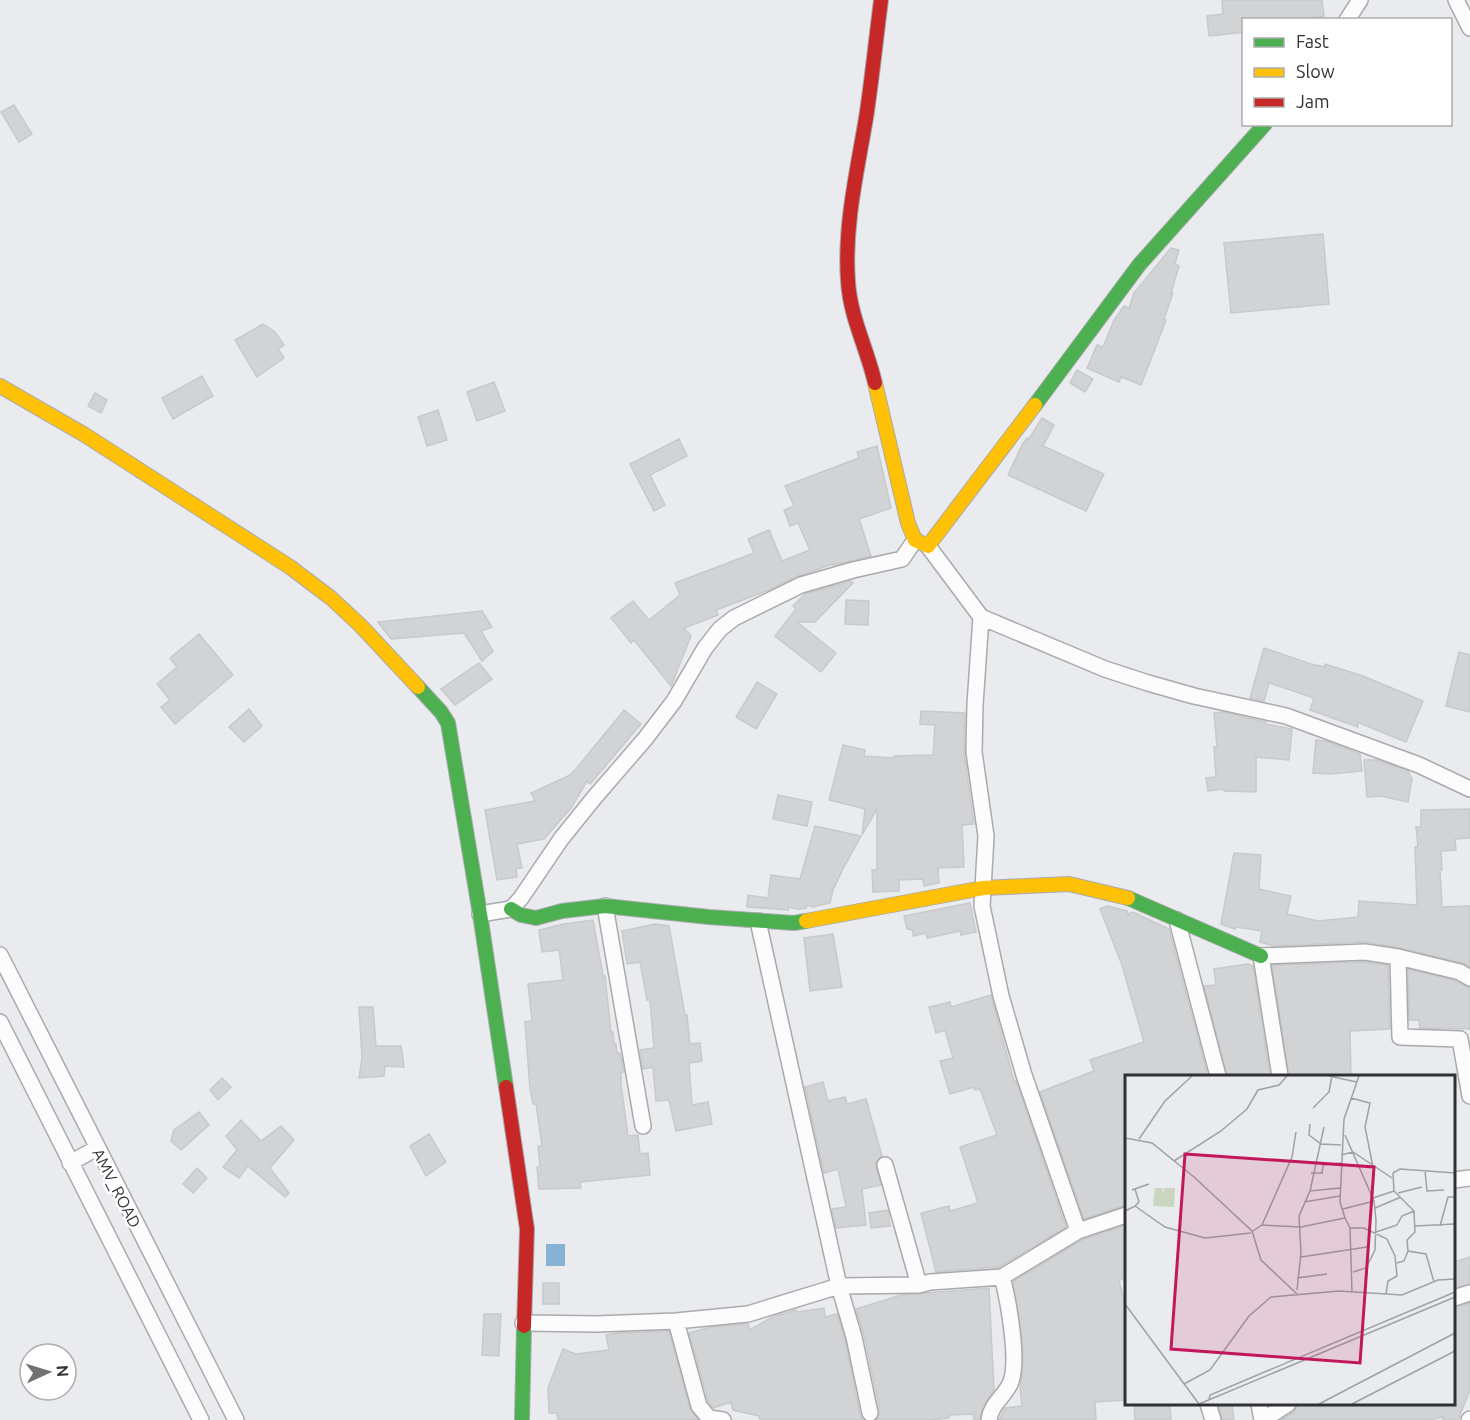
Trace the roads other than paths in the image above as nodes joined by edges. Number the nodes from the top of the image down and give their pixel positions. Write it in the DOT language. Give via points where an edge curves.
graph roads {
  1 [pos="881,0"];
  2 [pos="1360,0"];
  3 [pos="1456,0"];
  4 [pos="1348,18"];
  5 [pos="1470,28"];
  6 [pos="1263,126"];
  7 [pos="0,386"];
  8 [pos="921,543"];
  9 [pos="981,617"];
  10 [pos="1470,789"];
  11 [pos="983,888"];
  12 [pos="605,906"];
  13 [pos="512,909"];
  14 [pos="480,914"];
  15 [pos="1177,920"];
  16 [pos="758,921"];
  17 [pos="0,956"];
  18 [pos="1261,956"];
  19 [pos="1398,957"];
  20 [pos="1470,978"];
  21 [pos="0,1022"];
  22 [pos="1217,1075"];
  23 [pos="1280,1075"];
  24 [pos="1470,1096"];
  25 [pos="643,1126"];
  26 [pos="97,1148"];
  27 [pos="70,1163"];
  28 [pos="885,1165"];
  29 [pos="1470,1178"];
  30 [pos="1455,1180"];
  31 [pos="1125,1215"];
  32 [pos="1077,1231"];
  33 [pos="1002,1277"];
  34 [pos="919,1285"];
  35 [pos="839,1286"];
  36 [pos="1470,1293"];
  37 [pos="1455,1298"];
  38 [pos="676,1321"];
  39 [pos="523,1323"];
  40 [pos="1208,1405"];
  41 [pos="1259,1405"];
  42 [pos="1286,1405"];
  43 [pos="870,1413"];
  44 [pos="201,1420"];
  45 [pos="236,1420"];
  46 [pos="522,1420"];
  47 [pos="723,1420"];
  48 [pos="989,1420"];
  49 [pos="1213,1420"];
  50 [pos="1262,1420"];
  1 -- 8 [label="street" via="852,196 847,246 849,283 853,316 874,378 908,523"];
  2 -- 4 [label="street"];
  3 -- 5 [label="street"];
  6 -- 8 [label="street" via="1139,266 1006,445"];
  7 -- 14 [label="street" via="93,440 290,567 361,626 441,712 452,742"];
  8 -- 9 [label="street"];
  8 -- 13 [label="street" via="902,559 801,585 720,629 674,700 561,839"];
  9 -- 10 [label="street" via="1105,669 1194,696 1286,716 1403,759"];
  9 -- 11 [label="street" via="974,752 986,836"];
  11 -- 15 [label="street" via="1070,884 1134,899"];
  11 -- 16 [label="street" via="794,923"];
  11 -- 32 [label="street" via="982,906 1001,996"];
  12 -- 13 [label="street" via="536,918"];
  12 -- 16 [label="street"];
  12 -- 25 [label="street"];
  13 -- 14 [label="street"];
  14 -- 39 [label="street" via="527,1229"];
  15 -- 18 [label="street"];
  15 -- 22 [label="street"];
  16 -- 35 [label="street"];
  17 -- 26 [label="street, AMV_ROAD"];
  18 -- 19 [label="street" via="1365,952"];
  18 -- 23 [label="street"];
  19 -- 20 [label="street"];
  19 -- 24 [label="street" via="1400,1037 1460,1039"];
  21 -- 27 [label="street"];
  26 -- 27 [label="street"];
  26 -- 45 [label="street, AMV_ROAD"];
  27 -- 44 [label="street"];
  28 -- 34 [label="street"];
  29 -- 30 [label="street"];
  31 -- 32 [label="street"];
  32 -- 33 [label="street"];
  33 -- 34 [label="street"];
  33 -- 48 [label="street" via="1009,1304 1014,1365 1011,1383 991,1410"];
  34 -- 35 [label="street"];
  35 -- 38 [label="street" via="748,1314"];
  35 -- 43 [label="street"];
  36 -- 37 [label="street"];
  38 -- 39 [label="street"];
  38 -- 47 [label="street" via="699,1406 709,1418"];
  39 -- 46 [label="street"];
  40 -- 49 [label="street"];
  41 -- 50 [label="street"];
  42 -- 50 [label="street"];
}
